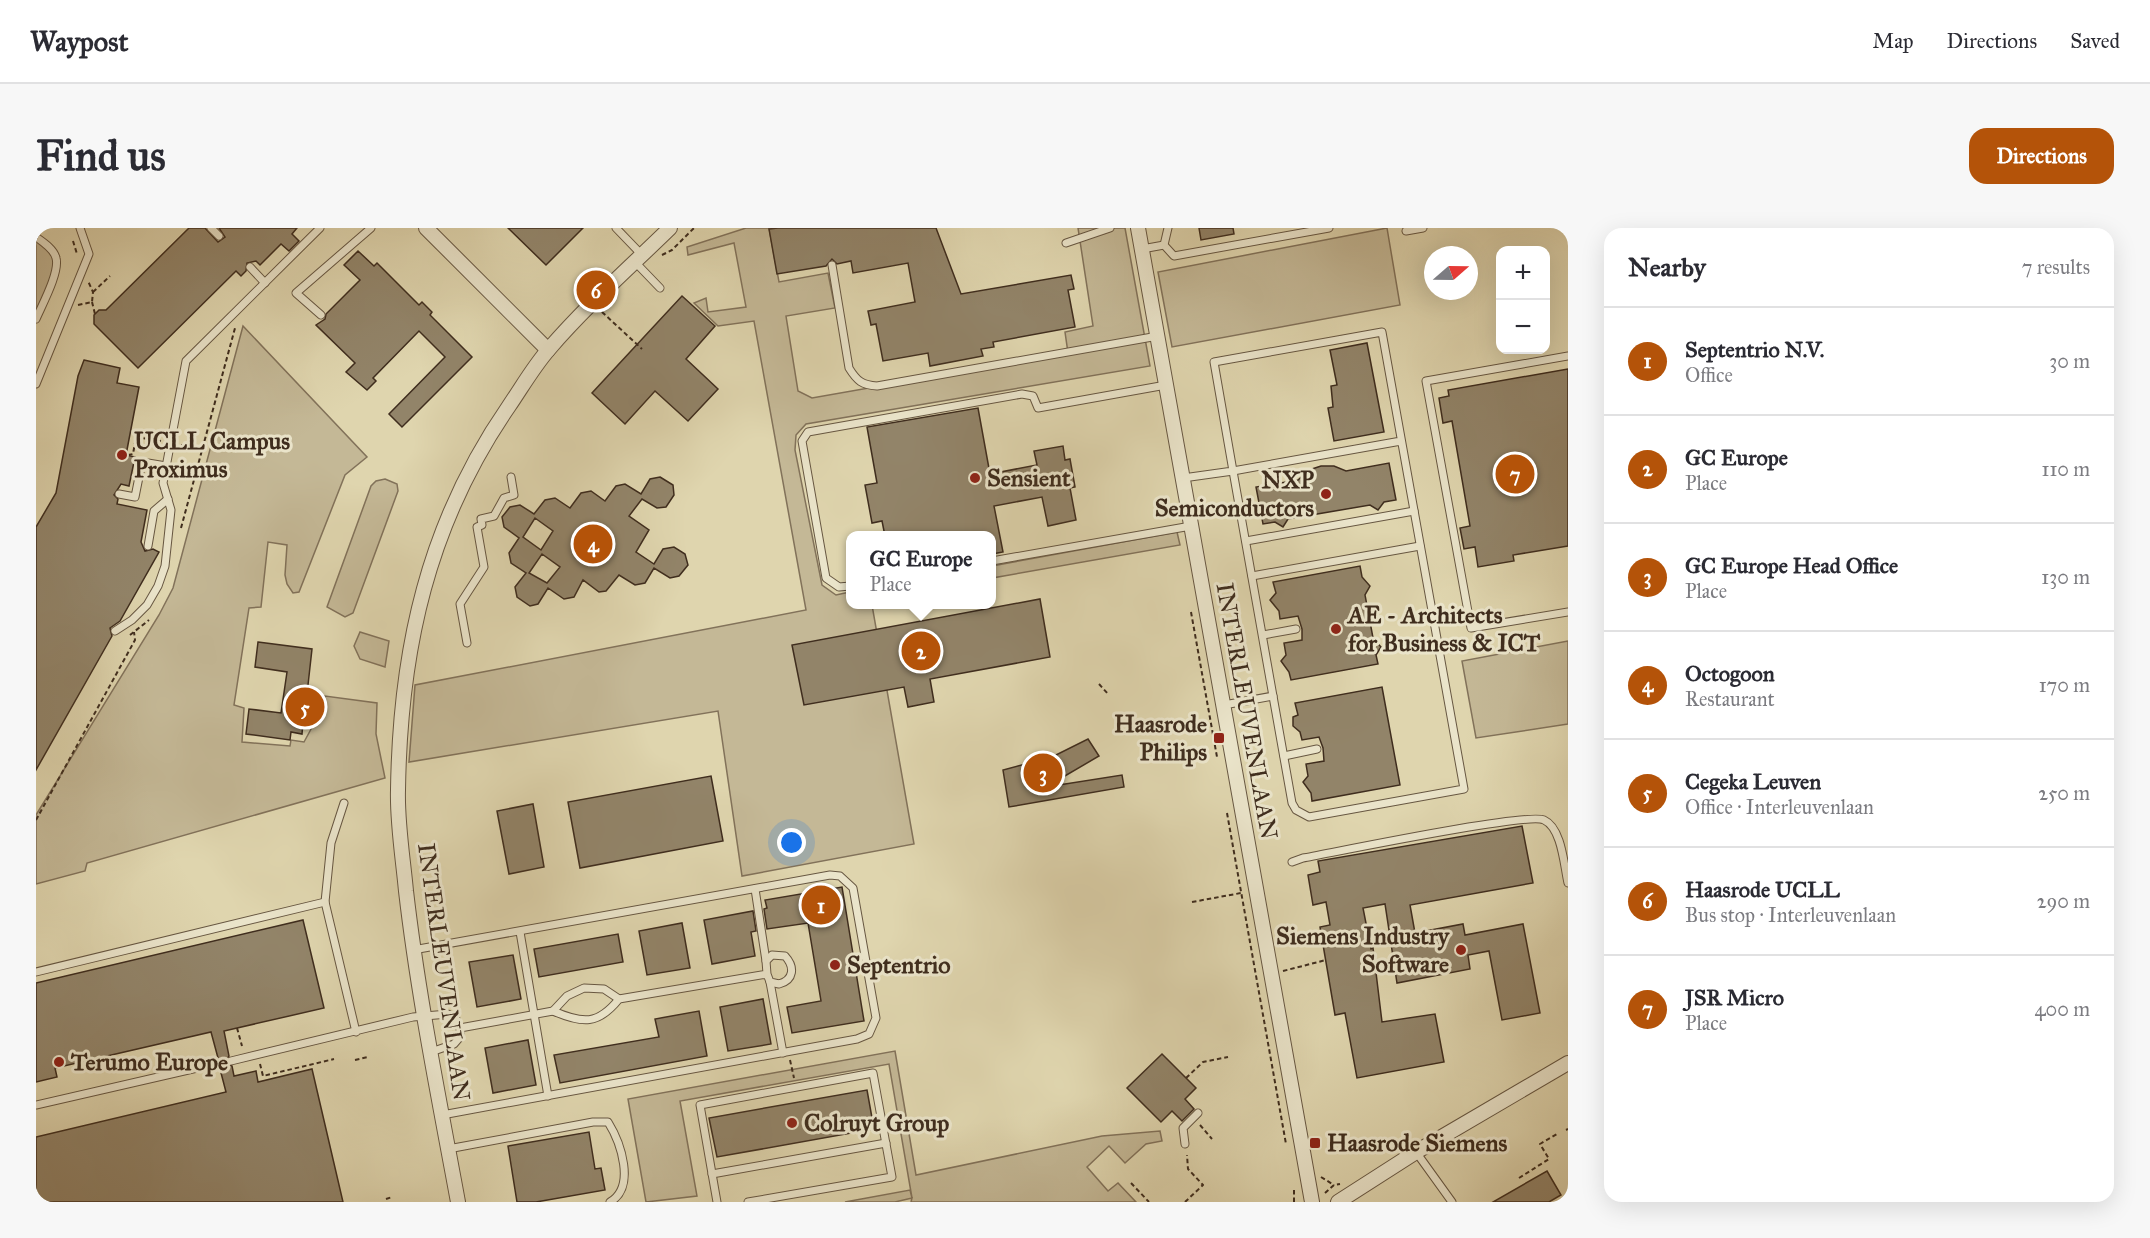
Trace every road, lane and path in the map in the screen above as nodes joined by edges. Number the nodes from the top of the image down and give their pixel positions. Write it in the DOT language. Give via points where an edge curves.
graph roads {
  1 [pos="80,228"];
  2 [pos="211,228"];
  3 [pos="320,228"];
  4 [pos="371,228"];
  5 [pos="427,228"];
  6 [pos="616,228"];
  7 [pos="670,228"];
  8 [pos="693,228"];
  9 [pos="1110,228"];
  10 [pos="1138,228"];
  11 [pos="1168,228"];
  12 [pos="1329,228"];
  13 [pos="1424,228"];
  14 [pos="1406,231"];
  15 [pos="219,236"];
  16 [pos="36,237"];
  17 [pos="1066,243"];
  18 [pos="1164,245"];
  19 [pos="1142,249"];
  20 [pos="662,255"];
  21 [pos="638,259"];
  22 [pos="832,265"];
  23 [pos="250,267"];
  24 [pos="110,276"];
  25 [pos="265,283"];
  26 [pos="660,288"];
  27 [pos="93,292"];
  28 [pos="92,302"];
  29 [pos="610,304"];
  30 [pos="95,314"];
  31 [pos="321,315"];
  32 [pos="36,319"];
  33 [pos="235,327"];
  34 [pos="1158,336"];
  35 [pos="642,349"];
  36 [pos="548,350"];
  37 [pos="1568,356"];
  38 [pos="36,384"];
  39 [pos="1166,385"];
  40 [pos="1401,441"];
  41 [pos="166,466"];
  42 [pos="1233,471"];
  43 [pos="512,477"];
  44 [pos="1183,478"];
  45 [pos="119,494"];
  46 [pos="168,499"];
  47 [pos="1414,511"];
  48 [pos="1191,526"];
  49 [pos="178,536"];
  50 [pos="1246,541"];
  51 [pos="148,546"];
  52 [pos="1420,546"];
  53 [pos="996,560"];
  54 [pos="1252,576"];
  55 [pos="846,586"];
  56 [pos="1568,612"];
  57 [pos="149,619"];
  58 [pos="132,620"];
  59 [pos="1296,629"];
  60 [pos="115,630"];
  61 [pos="134,633"];
  62 [pos="1263,635"];
  63 [pos="125,637"];
  64 [pos="467,643"];
  65 [pos="1099,684"];
  66 [pos="1109,695"];
  67 [pos="1273,696"];
  68 [pos="1224,705"];
  69 [pos="1317,750"];
  70 [pos="1284,756"];
  71 [pos="344,803"];
  72 [pos="36,820"];
  73 [pos="1292,862"];
  74 [pos="1568,883"];
  75 [pos="755,889"];
  76 [pos="1241,893"];
  77 [pos="325,902"];
  78 [pos="1192,902"];
  79 [pos="520,932"];
  80 [pos="413,950"];
  81 [pos="1326,960"];
  82 [pos="766,961"];
  83 [pos="36,972"];
  84 [pos="1271,972"];
  85 [pos="767,974"];
  86 [pos="770,982"];
  87 [pos="619,999"];
  88 [pos="553,1011"];
  89 [pos="424,1015"];
  90 [pos="534,1015"];
  91 [pos="237,1028"];
  92 [pos="460,1028"];
  93 [pos="356,1032"];
  94 [pos="242,1046"];
  95 [pos="431,1052"];
  96 [pos="786,1052"];
  97 [pos="368,1057"];
  98 [pos="1228,1058"];
  99 [pos="334,1059"];
  100 [pos="355,1060"];
  101 [pos="231,1061"];
  102 [pos="259,1061"];
  103 [pos="219,1063"];
  104 [pos="1568,1063"];
  105 [pos="1186,1078"];
  106 [pos="796,1088"];
  107 [pos="548,1096"];
  108 [pos="36,1106"];
  109 [pos="1198,1113"];
  110 [pos="442,1115"];
  111 [pos="1557,1134"];
  112 [pos="886,1143"];
  113 [pos="1185,1144"];
  114 [pos="448,1149"];
  115 [pos="1416,1152"];
  116 [pos="712,1174"];
  117 [pos="1519,1178"];
  118 [pos="1131,1183"];
  119 [pos="392,1197"];
  120 [pos="386,1199"];
  121 [pos="458,1202"];
  122 [pos="610,1202"];
  123 [pos="717,1202"];
  124 [pos="748,1202"];
  125 [pos="1149,1202"];
  126 [pos="1185,1202"];
  127 [pos="1312,1202"];
  128 [pos="1338,1202"];
  129 [pos="1452,1202"];
  1 -- 38 [label="lane" via="89,254"];
  2 -- 15 [label="lane"];
  3 -- 25 [label="lane"];
  4 -- 31 [label="lane" via="296,293"];
  5 -- 36 [label="street"];
  6 -- 21 [label="lane"];
  7 -- 21 [label="street, INTERLEUVENLAAN"];
  8 -- 20 [label="path"];
  9 -- 17 [label="lane"];
  10 -- 19 [label="street, INTERLEUVENLAAN"];
  11 -- 18 [label="lane"];
  12 -- 18 [label="lane" via="1174,256"];
  13 -- 14 [label="lane"];
  16 -- 32 [label="lane" via="51,249 56,270"];
  18 -- 19 [label="lane"];
  19 -- 34 [label="street, INTERLEUVENLAAN"];
  21 -- 26 [label="lane"];
  21 -- 36 [label="street, INTERLEUVENLAAN"];
  22 -- 34 [label="lane" via="849,368 864,385 877,386"];
  23 -- 25 [label="lane"];
  24 -- 27 [label="path"];
  25 -- 41 [label="lane" via="186,361"];
  28 -- 30 [label="path"];
  29 -- 35 [label="path" via="601,312"];
  33 -- 49 [label="path"];
  34 -- 39 [label="street, INTERLEUVENLAAN"];
  36 -- 80 [label="street, INTERLEUVENLAAN" via="491,433 458,493 416,620 404,679 398,792"];
  37 -- 56 [label="lane" via="1426,381 1472,628"];
  39 -- 44 [label="street, INTERLEUVENLAAN"];
  39 -- 55 [label="lane" via="1038,408 1033,396 1022,394 808,432 802,441 826,578 839,588"];
  40 -- 42 [label="lane"];
  40 -- 42 [label="lane" via="1382,332 1225,360 1214,362"];
  40 -- 47 [label="lane"];
  41 -- 45 [label="lane" via="142,462 135,497"];
  41 -- 46 [label="lane" via="163,483"];
  42 -- 44 [label="lane"];
  42 -- 50 [label="lane"];
  43 -- 64 [label="lane" via="514,495 504,498 494,516 481,519 482,525 477,527 484,567 460,604"];
  44 -- 48 [label="street, INTERLEUVENLAAN"];
  46 -- 51 [label="lane" via="154,511"];
  46 -- 58 [label="lane" via="165,566 147,605"];
  47 -- 50 [label="lane"];
  47 -- 52 [label="lane"];
  48 -- 53 [label="lane"];
  48 -- 68 [label="street, INTERLEUVENLAAN"];
  50 -- 54 [label="lane"];
  52 -- 54 [label="lane"];
  52 -- 70 [label="lane" via="1464,789 1309,817 1292,803"];
  54 -- 62 [label="lane"];
  57 -- 61 [label="path"];
  58 -- 60 [label="lane"];
  58 -- 61 [label="path"];
  59 -- 62 [label="lane"];
  61 -- 63 [label="path"];
  61 -- 72 [label="path" via="135,640"];
  62 -- 67 [label="lane"];
  65 -- 66 [label="path"];
  67 -- 68 [label="lane"];
  67 -- 70 [label="lane"];
  68 -- 84 [label="street, INTERLEUVENLAAN"];
  69 -- 70 [label="lane"];
  71 -- 77 [label="lane" via="331,843"];
  73 -- 74 [label="lane" via="1483,825 1542,818 1557,836"];
  75 -- 79 [label="lane"];
  75 -- 82 [label="lane"];
  75 -- 96 [label="lane" via="830,876 840,876 853,888 876,1018 874,1025 869,1034 857,1039"];
  76 -- 78 [label="path"];
  77 -- 83 [label="lane"];
  77 -- 93 [label="lane"];
  79 -- 80 [label="lane"];
  79 -- 90 [label="lane"];
  80 -- 89 [label="street, INTERLEUVENLAAN"];
  81 -- 84 [label="path"];
  82 -- 85 [label="lane"];
  82 -- 86 [label="lane" via="778,954 785,956 793,971 789,979 778,984"];
  84 -- 127 [label="street, INTERLEUVENLAAN"];
  85 -- 86 [label="lane"];
  85 -- 87 [label="lane"];
  86 -- 96 [label="lane"];
  87 -- 88 [label="lane" via="607,1014 590,1020 570,1019"];
  87 -- 88 [label="lane" via="604,989 584,988 567,996"];
  88 -- 90 [label="lane"];
  89 -- 92 [label="lane" via="448,1014"];
  89 -- 93 [label="lane"];
  89 -- 95 [label="street, INTERLEUVENLAAN"];
  90 -- 92 [label="lane"];
  90 -- 107 [label="lane"];
  91 -- 94 [label="path"];
  92 -- 95 [label="lane" via="460,1037 454,1044"];
  93 -- 101 [label="lane"];
  95 -- 110 [label="street, INTERLEUVENLAAN"];
  96 -- 106 [label="path"];
  96 -- 107 [label="lane"];
  97 -- 100 [label="path"];
  98 -- 105 [label="path" via="1203,1062"];
  99 -- 102 [label="path" via="263,1076"];
  103 -- 108 [label="lane"];
  104 -- 115 [label="street"];
  106 -- 112 [label="lane" via="873,1073"];
  106 -- 116 [label="lane" via="700,1105"];
  107 -- 110 [label="lane"];
  109 -- 113 [label="lane" via="1183,1128"];
  110 -- 114 [label="street, INTERLEUVENLAAN"];
  111 -- 117 [label="path" via="1540,1144 1549,1159"];
  112 -- 116 [label="lane"];
  112 -- 124 [label="lane" via="892,1177"];
  113 -- 126 [label="path" via="1188,1169 1203,1185"];
  114 -- 121 [label="street, INTERLEUVENLAAN"];
  114 -- 122 [label="lane" via="608,1122 617,1137 625,1183 620,1196"];
  115 -- 128 [label="street"];
  115 -- 129 [label="lane"];
  116 -- 123 [label="lane"];
  118 -- 125 [label="path"];
  119 -- 120 [label="path"];
}
